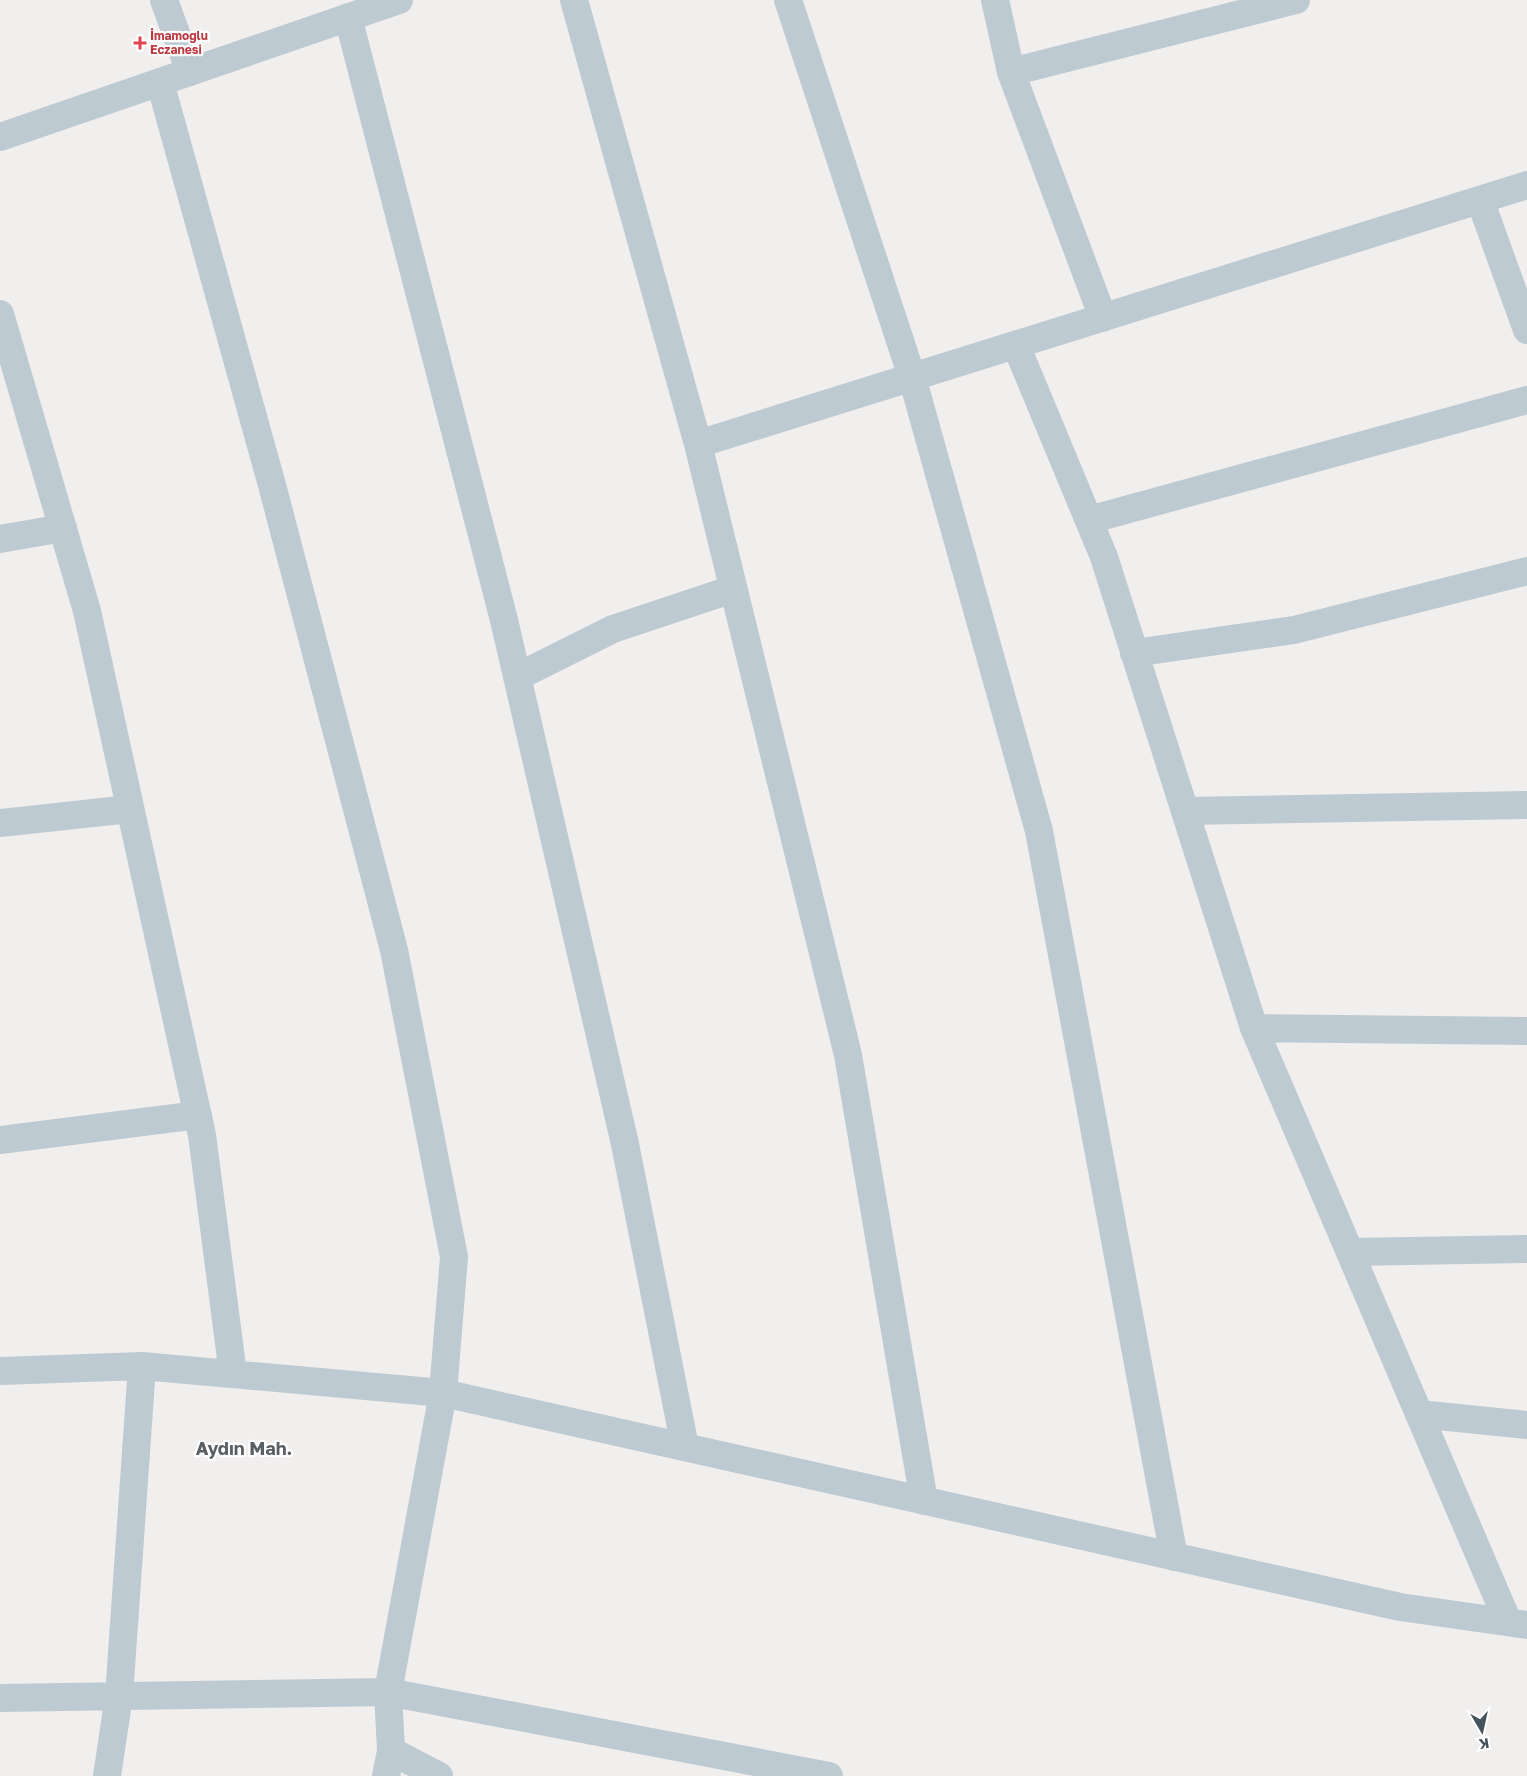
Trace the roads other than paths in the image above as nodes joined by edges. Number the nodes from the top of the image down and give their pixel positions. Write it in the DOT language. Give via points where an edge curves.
graph roads {
  1 [pos="164,0"];
  2 [pos="398,0"];
  3 [pos="574,0"];
  4 [pos="788,0"];
  5 [pos="995,0"];
  6 [pos="1296,0"];
  7 [pos="348,17"];
  8 [pos="190,72"];
  9 [pos="1011,72"];
  10 [pos="160,82"];
  11 [pos="0,137"];
  12 [pos="1527,185"];
  13 [pos="1480,200"];
  14 [pos="0,314"];
  15 [pos="1103,318"];
  16 [pos="1527,330"];
  17 [pos="1016,345"];
  18 [pos="912,377"];
  19 [pos="1527,400"];
  20 [pos="698,444"];
  21 [pos="1089,520"];
  22 [pos="63,528"];
  23 [pos="0,539"];
  24 [pos="1527,571"];
  25 [pos="733,588"];
  26 [pos="1134,653"];
  27 [pos="517,677"];
  28 [pos="1527,805"];
  29 [pos="130,809"];
  30 [pos="1185,811"];
  31 [pos="0,824"];
  32 [pos="1254,1028"];
  33 [pos="1527,1031"];
  34 [pos="198,1115"];
  35 [pos="0,1140"];
  36 [pos="1527,1249"];
  37 [pos="1350,1252"];
  38 [pos="142,1366"];
  39 [pos="0,1371"];
  40 [pos="233,1374"];
  41 [pos="443,1393"];
  42 [pos="1419,1414"];
  43 [pos="1527,1425"];
  44 [pos="685,1447"];
  45 [pos="924,1501"];
  46 [pos="1174,1557"];
  47 [pos="1518,1624"];
  48 [pos="388,1692"];
  49 [pos="119,1696"];
  50 [pos="0,1698"];
  51 [pos="389,1763"];
  52 [pos="107,1776"];
  53 [pos="439,1776"];
  54 [pos="829,1776"];
  1 -- 8 [label="street"];
  2 -- 7 [label="street"];
  3 -- 20 [label="street"];
  4 -- 18 [label="street"];
  5 -- 9 [label="street"];
  6 -- 9 [label="street"];
  7 -- 8 [label="street"];
  7 -- 27 [label="street"];
  8 -- 10 [label="street"];
  9 -- 15 [label="street"];
  10 -- 11 [label="street"];
  10 -- 41 [label="street" via="272,485 394,950 454,1257"];
  12 -- 13 [label="street"];
  13 -- 15 [label="street"];
  13 -- 16 [label="street"];
  14 -- 22 [label="street"];
  15 -- 17 [label="street"];
  17 -- 18 [label="street"];
  17 -- 21 [label="street"];
  18 -- 20 [label="street"];
  18 -- 46 [label="street" via="1039,831"];
  19 -- 21 [label="street"];
  20 -- 25 [label="street"];
  21 -- 26 [label="street"];
  22 -- 23 [label="street"];
  22 -- 29 [label="street" via="87,611"];
  24 -- 26 [label="street" via="1294,630"];
  25 -- 27 [label="street" via="613,630"];
  25 -- 45 [label="street" via="848,1055"];
  26 -- 30 [label="street"];
  27 -- 44 [label="street" via="625,1144"];
  28 -- 30 [label="street"];
  29 -- 31 [label="street"];
  29 -- 34 [label="street"];
  30 -- 32 [label="street"];
  32 -- 33 [label="street"];
  32 -- 37 [label="street"];
  34 -- 35 [label="street"];
  34 -- 40 [label="street"];
  36 -- 37 [label="street"];
  37 -- 42 [label="street"];
  38 -- 39 [label="street"];
  38 -- 40 [label="street"];
  38 -- 49 [label="street"];
  40 -- 41 [label="street"];
  41 -- 44 [label="street"];
  41 -- 48 [label="street"];
  42 -- 43 [label="street"];
  42 -- 47 [label="street"];
  44 -- 45 [label="street"];
  45 -- 46 [label="street"];
  46 -- 47 [label="street" via="1400,1607"];
  48 -- 49 [label="street"];
  48 -- 51 [label="street"];
  48 -- 54 [label="street"];
  49 -- 50 [label="street"];
  49 -- 52 [label="street"];
  51 -- 53 [label="street"];
}
